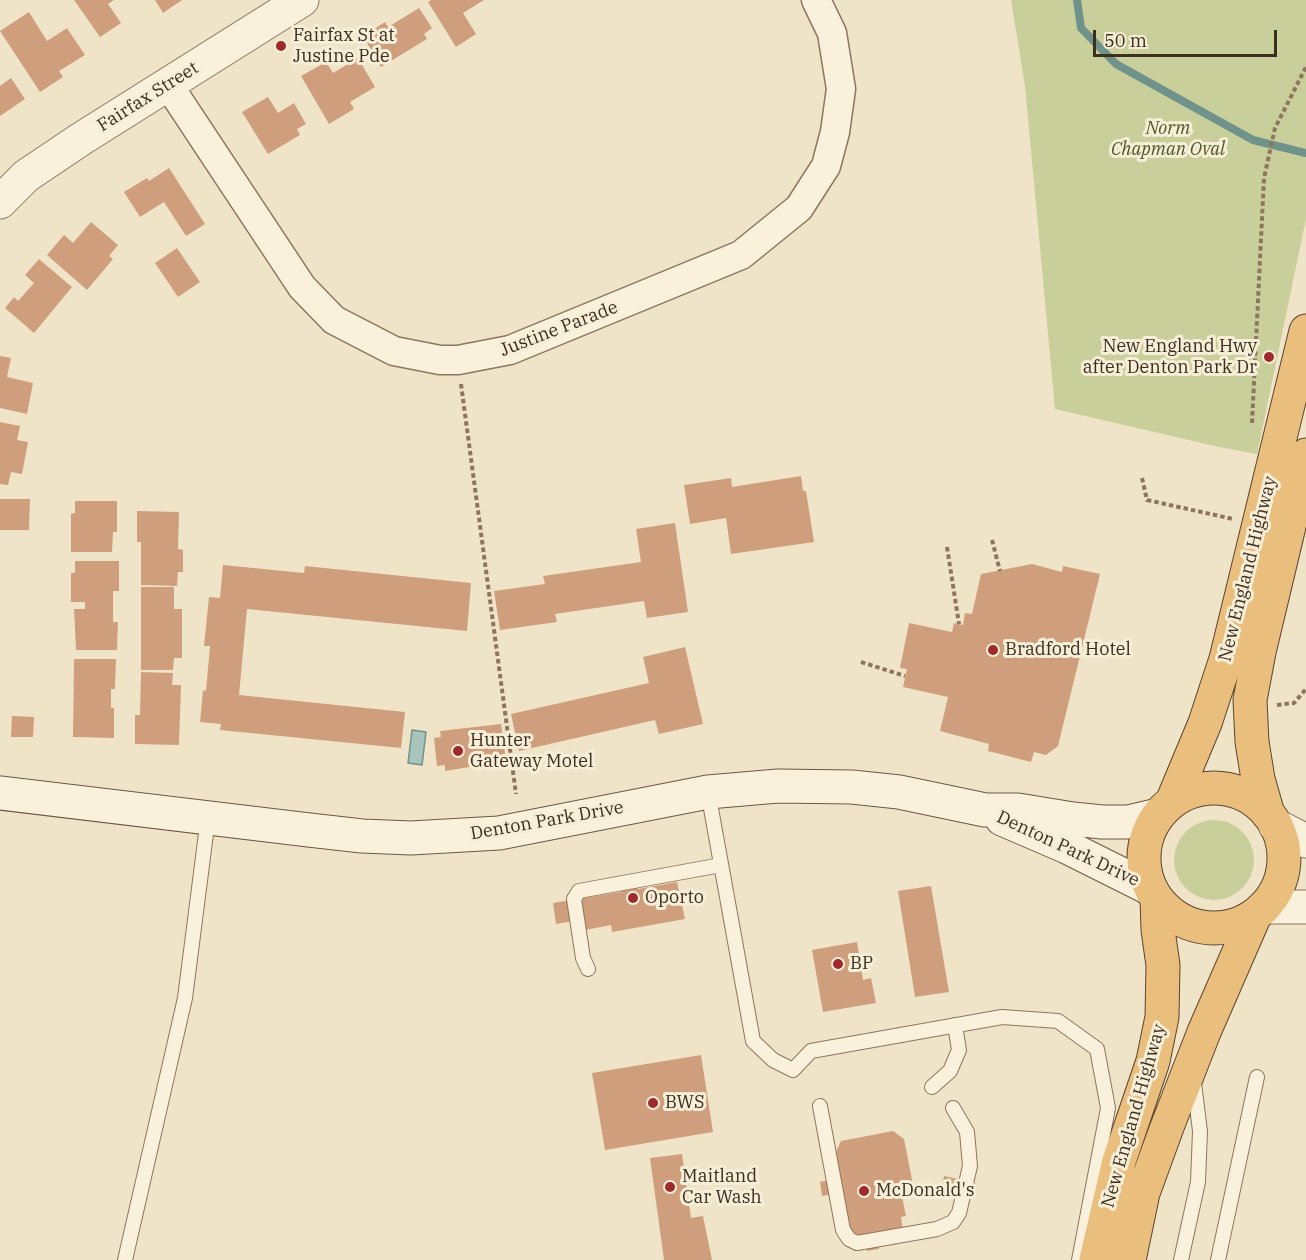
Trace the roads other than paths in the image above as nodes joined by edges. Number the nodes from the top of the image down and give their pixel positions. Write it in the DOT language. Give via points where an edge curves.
graph roads {
  1 [pos="302,0"];
  2 [pos="816,0"];
  3 [pos="167,83"];
  4 [pos="0,202"];
  5 [pos="1306,331"];
  6 [pos="1306,454"];
  7 [pos="708,792"];
  8 [pos="0,793"];
  9 [pos="1165,808"];
  10 [pos="985,810"];
  11 [pos="208,818"];
  12 [pos="1271,819"];
  13 [pos="1306,841"];
  14 [pos="721,865"];
  15 [pos="1154,894"];
  16 [pos="1306,907"];
  17 [pos="1260,911"];
  18 [pos="588,969"];
  19 [pos="955,1025"];
  20 [pos="1191,1066"];
  21 [pos="1257,1077"];
  22 [pos="932,1087"];
  23 [pos="820,1106"];
  24 [pos="953,1108"];
  25 [pos="125,1260"];
  26 [pos="1079,1260"];
  27 [pos="1096,1260"];
  28 [pos="1129,1260"];
  29 [pos="1181,1260"];
  30 [pos="1218,1260"];
  1 -- 3 [label="main road, Fairfax Street"];
  2 -- 3 [label="street, Justine Parade" via="832,33 841,89 826,166 800,208 741,255 510,351 458,360 394,351 334,320 302,287"];
  3 -- 4 [label="main road, Fairfax Street" via="26,176"];
  5 -- 9 [label="highway, New England Highway" via="1227,659 1204,723"];
  6 -- 12 [label="highway, New England Highway" via="1250,700 1258,779"];
  7 -- 10 [label="main road, Denton Park Drive" via="778,786 852,787 899,792"];
  7 -- 11 [label="main road, Denton Park Drive" via="526,828 461,836 362,836"];
  7 -- 14 [label="lane"];
  8 -- 11 [label="main road, Denton Park Drive"];
  9 -- 10 [label="main road, Denton Park Drive" via="1128,822"];
  9 -- 12 [label="highway" via="1196,790 1222,789 1247,797"];
  9 -- 15 [label="highway" via="1148,834 1143,856"];
  10 -- 15 [label="main road, Denton Park Drive" via="1067,847"];
  11 -- 25 [label="lane" via="185,998"];
  12 -- 13 [label="main road"];
  12 -- 17 [label="highway" via="1280,837 1284,863 1277,888"];
  14 -- 18 [label="lane" via="579,891 574,899"];
  14 -- 19 [label="lane" via="753,1041 773,1060 793,1071 811,1051"];
  15 -- 17 [label="highway" via="1174,916 1198,927 1228,927"];
  15 -- 27 [label="highway, New England Highway" via="1163,965 1162,1017 1153,1060 1119,1161"];
  16 -- 17 [label="main road"];
  17 -- 20 [label="highway, New England Highway"];
  19 -- 22 [label="lane" via="959,1050 950,1071"];
  19 -- 26 [label="lane" via="1002,1017 1058,1021 1097,1049 1108,1108"];
  20 -- 28 [label="highway, New England Highway" via="1143,1193"];
  20 -- 29 [label="lane" via="1200,1131 1198,1182"];
  21 -- 30 [label="lane"];
  23 -- 24 [label="lane" via="843,1230 857,1243 937,1229 953,1222 970,1166 967,1132"];
}
